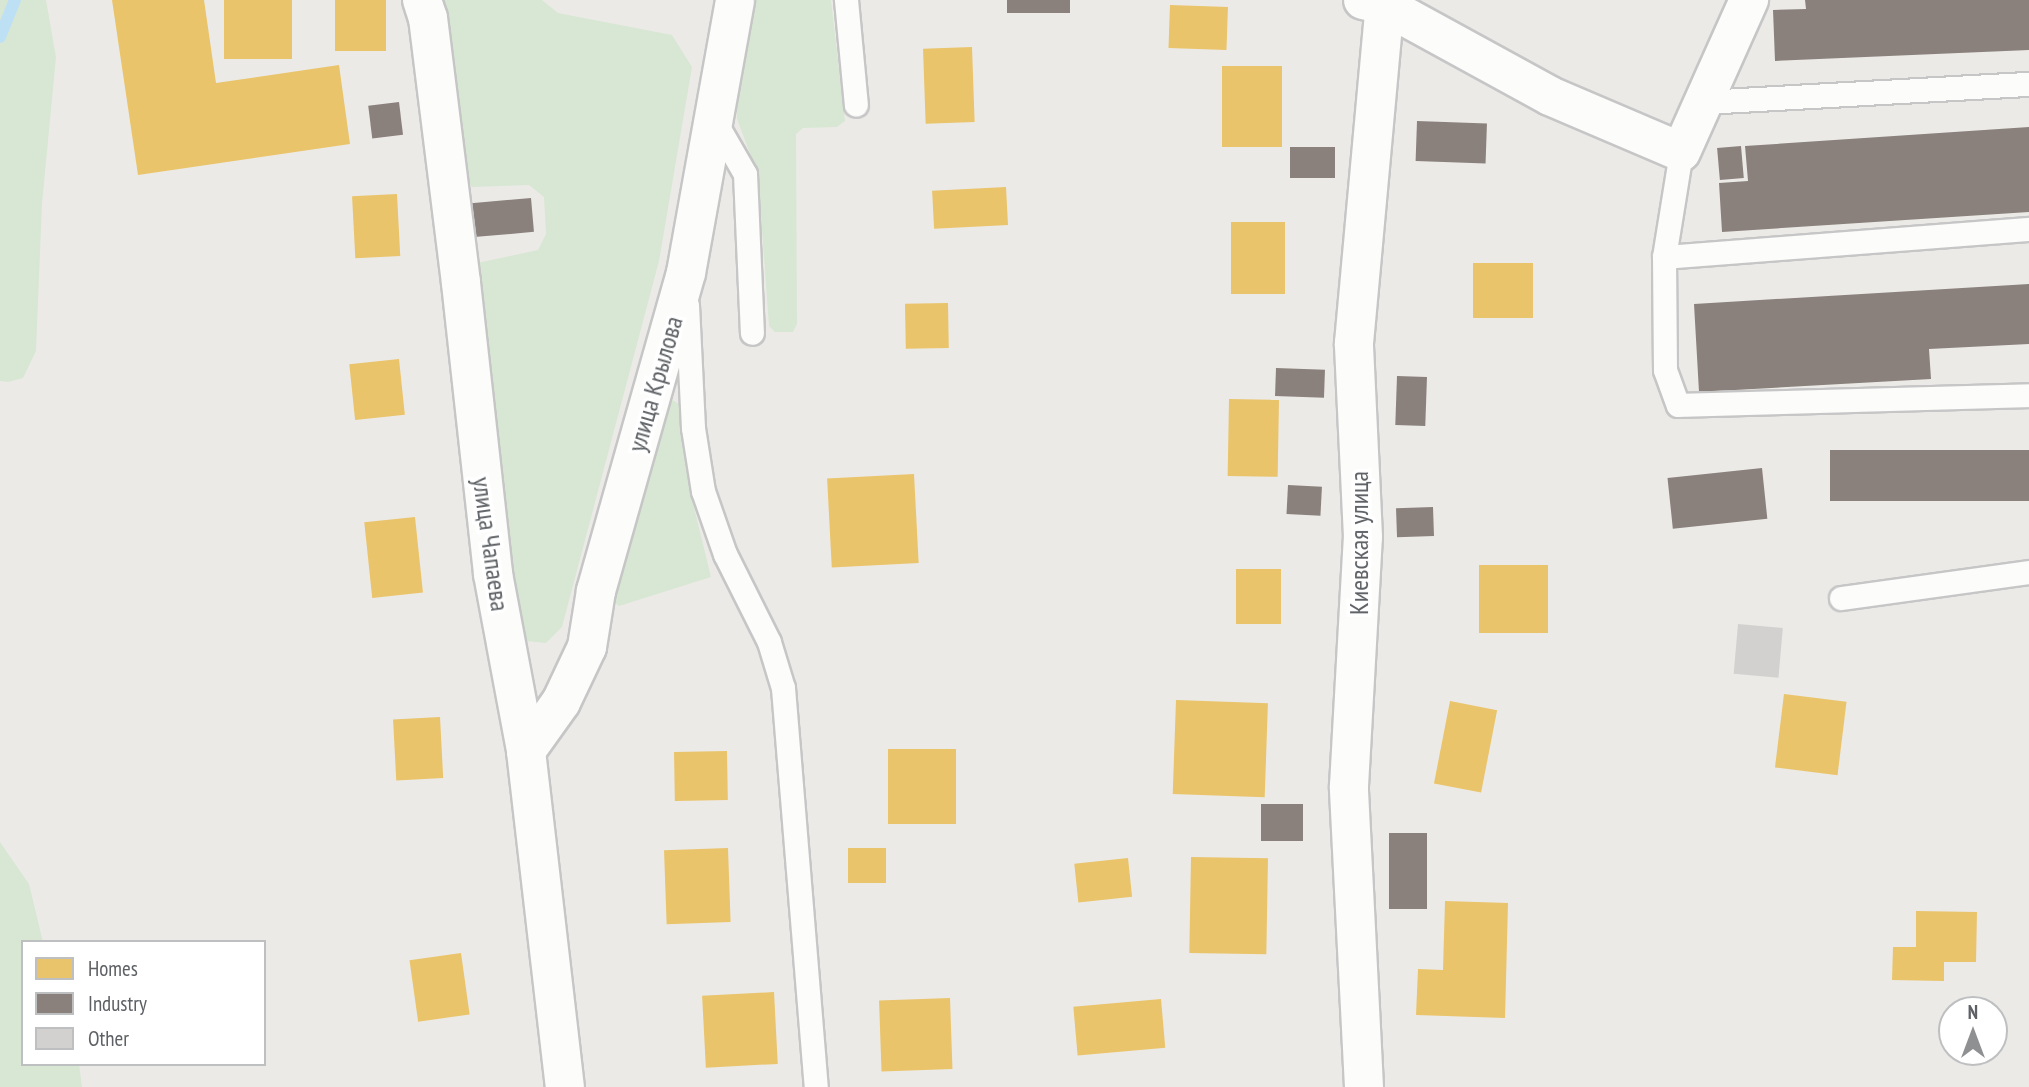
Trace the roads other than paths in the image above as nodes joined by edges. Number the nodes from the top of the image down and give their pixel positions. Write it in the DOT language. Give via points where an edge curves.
graph roads {
  1 [pos="422,0"];
  2 [pos="735,0"];
  3 [pos="846,0"];
  4 [pos="1749,0"];
  5 [pos="1377,2"];
  6 [pos="2029,83"];
  7 [pos="1704,102"];
  8 [pos="856,105"];
  9 [pos="714,120"];
  10 [pos="1681,152"];
  11 [pos="2029,229"];
  12 [pos="1664,257"];
  13 [pos="686,274"];
  14 [pos="752,333"];
  15 [pos="2029,395"];
  16 [pos="2029,572"];
  17 [pos="1841,598"];
  18 [pos="526,751"];
  19 [pos="565,1087"];
  20 [pos="816,1087"];
  21 [pos="1367,1087"];
  1 -- 18 [label="street, улица Чапаева" via="461,283 493,574"];
  2 -- 9 [label="street, улица Крылова"];
  3 -- 8 [label="lane"];
  4 -- 7 [label="street"];
  5 -- 10 [label="street" via="1550,96"];
  5 -- 21 [label="street, Киевская улица" via="1354,343 1363,537 1349,786"];
  6 -- 7 [label="lane"];
  7 -- 10 [label="street"];
  9 -- 13 [label="street, улица Крылова"];
  9 -- 14 [label="lane" via="745,174"];
  10 -- 12 [label="lane"];
  11 -- 12 [label="lane"];
  12 -- 15 [label="lane" via="1665,370 1678,405"];
  13 -- 18 [label="street, улица Крылова" via="596,591 587,647 561,702"];
  13 -- 20 [label="lane" via="693,428 703,491 726,554 769,642 783,688"];
  16 -- 17 [label="lane"];
  18 -- 19 [label="street, улица Чапаева"];
}
